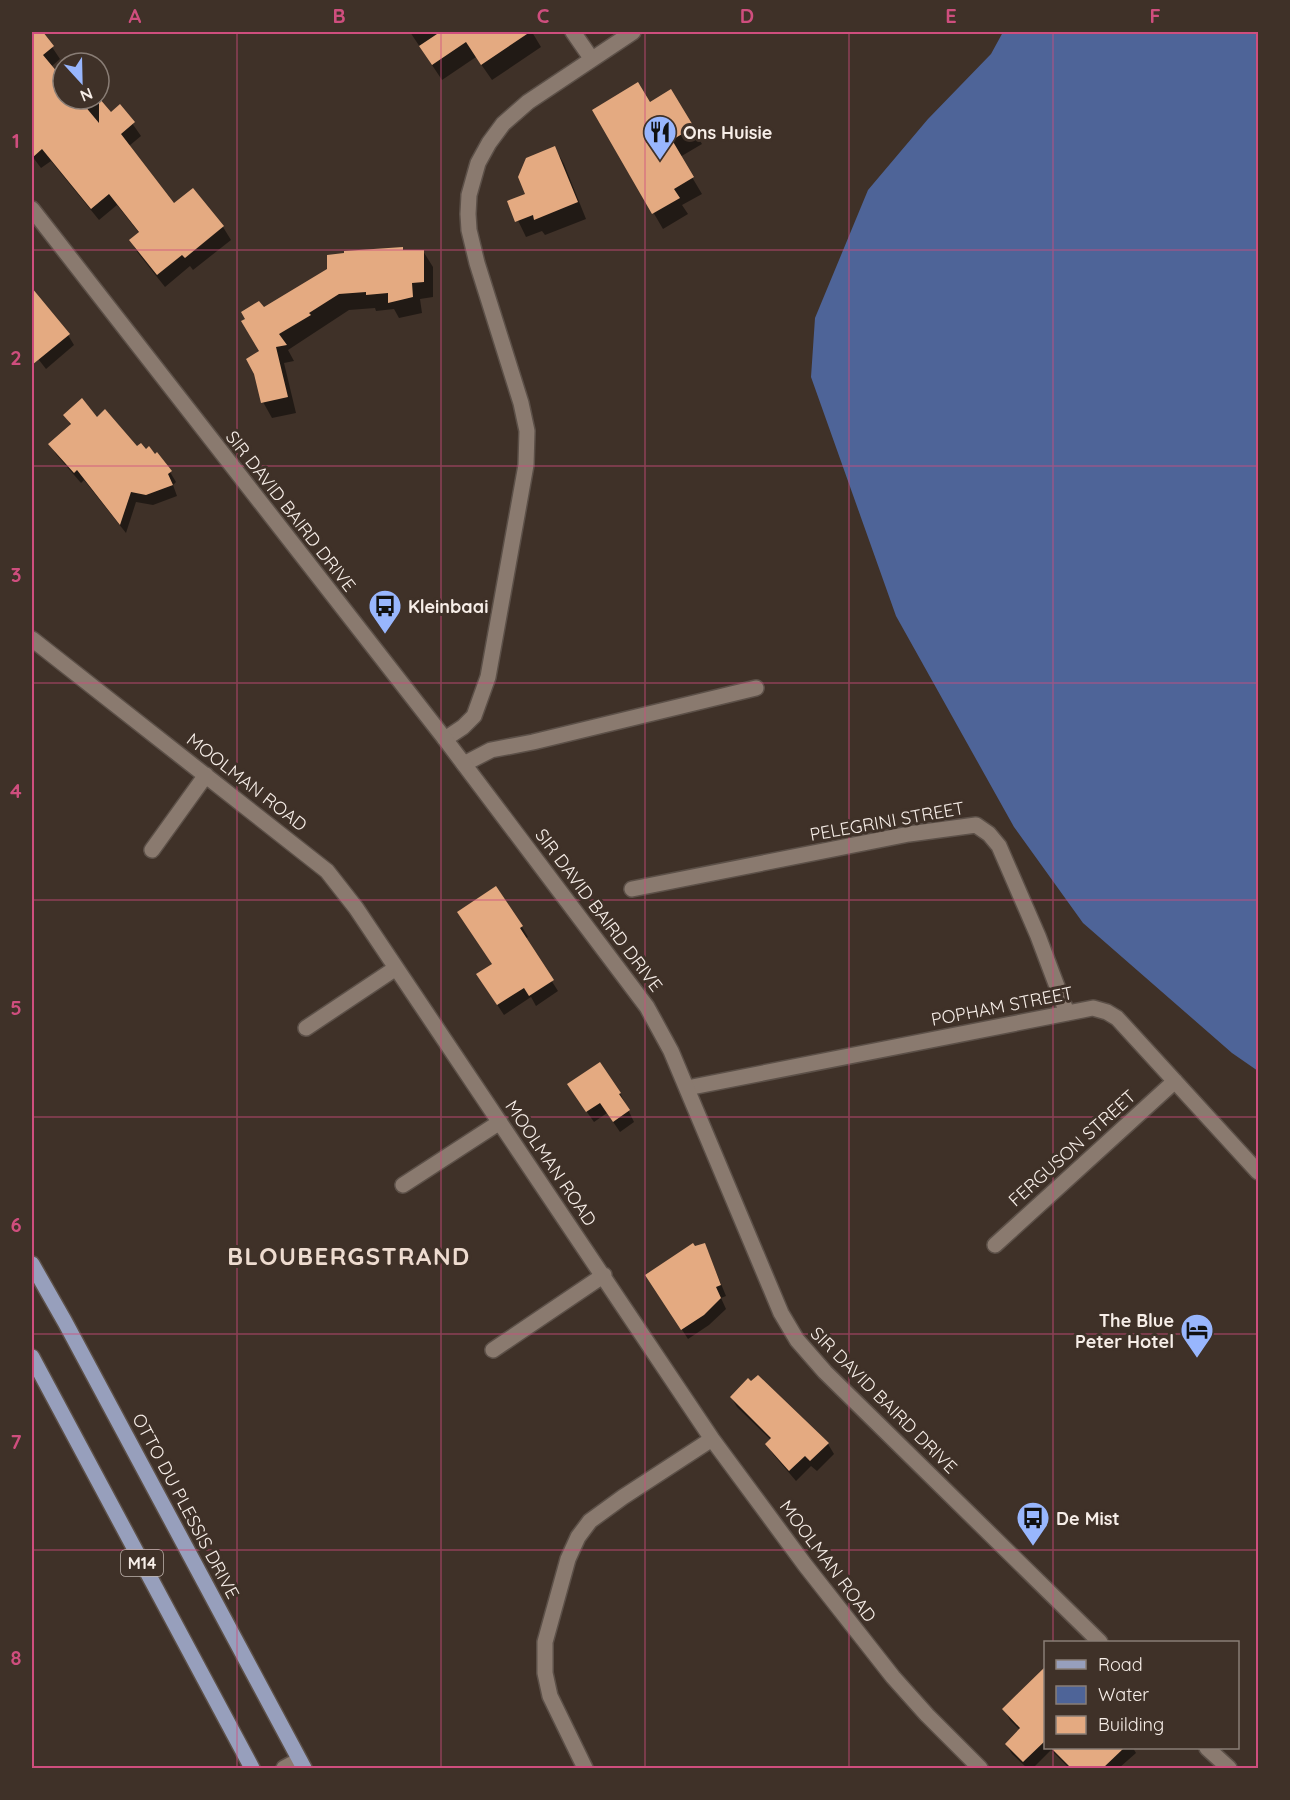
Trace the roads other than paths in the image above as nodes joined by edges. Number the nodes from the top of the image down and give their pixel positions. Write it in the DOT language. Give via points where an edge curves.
graph roads {
  1 [pos="573,32"];
  2 [pos="633,32"];
  3 [pos="591,58"];
  4 [pos="32,209"];
  5 [pos="32,639"];
  6 [pos="756,688"];
  7 [pos="445,739"];
  8 [pos="464,764"];
  9 [pos="206,775"];
  10 [pos="152,850"];
  11 [pos="632,889"];
  12 [pos="396,968"];
  13 [pos="1067,1013"];
  14 [pos="306,1028"];
  15 [pos="1175,1081"];
  16 [pos="687,1088"];
  17 [pos="500,1122"];
  18 [pos="1258,1172"];
  19 [pos="403,1185"];
  20 [pos="995,1245"];
  21 [pos="32,1264"];
  22 [pos="604,1275"];
  23 [pos="493,1350"];
  24 [pos="32,1357"];
  25 [pos="712,1439"];
  26 [pos="1099,1641"];
  27 [pos="1208,1749"];
  28 [pos="301,1765"];
  29 [pos="252,1768"];
  30 [pos="284,1768"];
  31 [pos="585,1768"];
  32 [pos="980,1768"];
  33 [pos="1229,1768"];
  1 -- 3 [label="street"];
  2 -- 3 [label="street"];
  3 -- 7 [label="street" via="503,124 478,163 469,195 469,230 477,263 527,431 526,465 488,677 474,716"];
  4 -- 7 [label="street, SIR DAVID BAIRD DRIVE"];
  5 -- 9 [label="street, MOOLMAN ROAD"];
  6 -- 8 [label="street" via="502,747"];
  7 -- 8 [label="street, SIR DAVID BAIRD DRIVE"];
  8 -- 16 [label="street, SIR DAVID BAIRD DRIVE" via="647,1007"];
  9 -- 10 [label="street"];
  9 -- 12 [label="street, MOOLMAN ROAD" via="327,871"];
  11 -- 13 [label="street, PELEGRINI STREET" via="909,834 976,825 999,846"];
  12 -- 14 [label="street"];
  12 -- 17 [label="street, MOOLMAN ROAD"];
  13 -- 15 [label="street, POPHAM STREET" via="1093,1008 1117,1018"];
  13 -- 16 [label="street, POPHAM STREET"];
  15 -- 18 [label="street, POPHAM STREET"];
  15 -- 20 [label="street, FERGUSON STREET"];
  16 -- 26 [label="street, SIR DAVID BAIRD DRIVE" via="781,1313 797,1340"];
  17 -- 19 [label="street"];
  17 -- 22 [label="street, MOOLMAN ROAD"];
  21 -- 28 [label="main road, OTTO DU PLESSIS DRIVE / M14"];
  22 -- 23 [label="street"];
  22 -- 25 [label="street, MOOLMAN ROAD"];
  24 -- 29 [label="main road, M14"];
  25 -- 31 [label="street" via="590,1521 568,1559 545,1642 545,1673 550,1696"];
  25 -- 32 [label="street, MOOLMAN ROAD" via="893,1677"];
  27 -- 33 [label="street"];
  28 -- 30 [label="street"];
}
